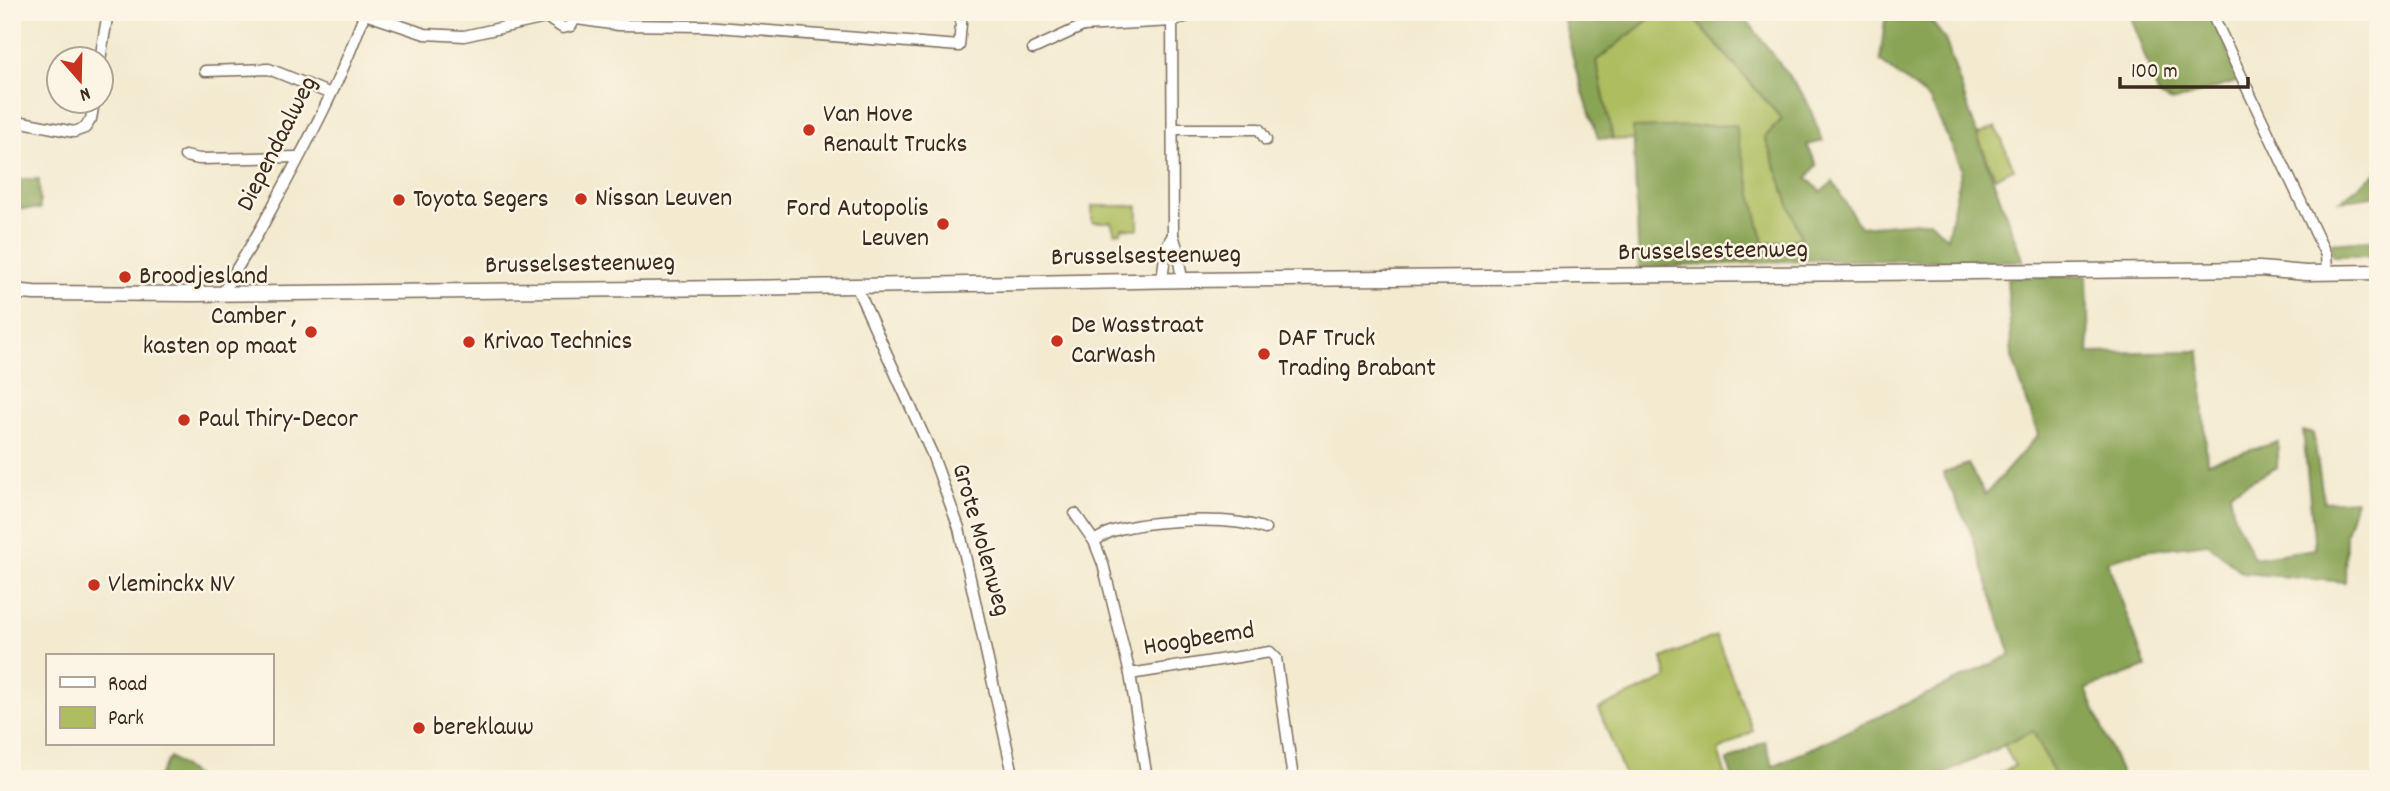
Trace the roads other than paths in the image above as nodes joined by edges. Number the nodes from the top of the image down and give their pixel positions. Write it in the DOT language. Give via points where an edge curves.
graph roads {
  1 [pos="108,12"];
  2 [pos="962,12"];
  3 [pos="1083,12"];
  4 [pos="1200,12"];
  5 [pos="2211,12"];
  6 [pos="365,13"];
  7 [pos="550,15"];
  8 [pos="577,16"];
  9 [pos="1172,16"];
  10 [pos="1083,26"];
  11 [pos="102,46"];
  12 [pos="1033,49"];
  13 [pos="205,71"];
  14 [pos="331,94"];
  15 [pos="92,116"];
  16 [pos="12,120"];
  17 [pos="1174,129"];
  18 [pos="1266,140"];
  19 [pos="185,156"];
  20 [pos="299,157"];
  21 [pos="1173,235"];
  22 [pos="2378,264"];
  23 [pos="2327,268"];
  24 [pos="2378,272"];
  25 [pos="1182,280"];
  26 [pos="1161,281"];
  27 [pos="856,286"];
  28 [pos="12,291"];
  29 [pos="34,293"];
  30 [pos="223,293"];
  31 [pos="12,299"];
  32 [pos="1075,514"];
  33 [pos="1265,528"];
  34 [pos="1094,541"];
  35 [pos="1130,674"];
  36 [pos="1014,779"];
  37 [pos="1147,779"];
  38 [pos="1293,779"];
  1 -- 11 [label="street"];
  2 -- 8 [label="street" via="958,46 705,26 618,25"];
  3 -- 10 [label="street"];
  4 -- 9 [label="street"];
  5 -- 23 [label="street" via="2326,256"];
  6 -- 7 [label="street" via="425,34 464,36"];
  6 -- 14 [label="street, Diependaalweg"];
  7 -- 8 [label="street" via="555,25 563,28 571,26"];
  9 -- 10 [label="street"];
  9 -- 17 [label="street"];
  10 -- 12 [label="street"];
  13 -- 14 [label="street" via="269,69"];
  14 -- 20 [label="street, Diependaalweg"];
  15 -- 16 [label="street" via="85,128 74,132"];
  17 -- 18 [label="street" via="1259,129"];
  17 -- 21 [label="street"];
  19 -- 20 [label="street"];
  20 -- 30 [label="street, Diependaalweg"];
  21 -- 25 [label="street"];
  21 -- 26 [label="street" via="1166,247"];
  22 -- 23 [label="main road, Brusselsesteenweg"];
  23 -- 24 [label="main road, Brusselsesteenweg"];
  23 -- 25 [label="main road, Brusselsesteenweg"];
  25 -- 26 [label="main road, Brusselsesteenweg"];
  26 -- 27 [label="main road, Brusselsesteenweg"];
  27 -- 30 [label="main road, Brusselsesteenweg"];
  27 -- 36 [label="street, Grote Molenweg" via="932,454 959,528"];
  28 -- 29 [label="main road, Brusselsesteenweg"];
  29 -- 30 [label="main road, Brusselsesteenweg"];
  29 -- 31 [label="main road, Brusselsesteenweg"];
  32 -- 34 [label="street"];
  33 -- 34 [label="street" via="1251,523 1174,520 1112,531"];
  34 -- 35 [label="street"];
  35 -- 37 [label="street"];
  35 -- 38 [label="street, Hoogbeemd" via="1270,652 1276,658"];
}
